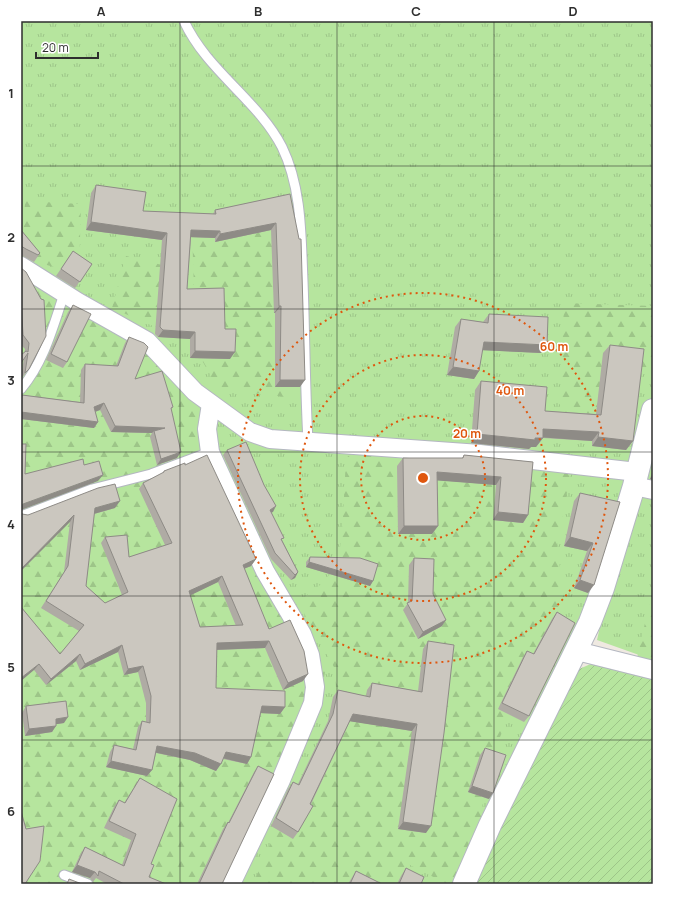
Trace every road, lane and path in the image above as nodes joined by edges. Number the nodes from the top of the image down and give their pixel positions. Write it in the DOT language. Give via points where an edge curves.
graph roads {
  1 [pos="184,21"];
  2 [pos="21,266"];
  3 [pos="64,294"];
  4 [pos="21,389"];
  5 [pos="211,404"];
  6 [pos="653,410"];
  7 [pos="308,441"];
  8 [pos="210,452"];
  9 [pos="641,483"];
  10 [pos="21,516"];
  11 [pos="576,651"];
  12 [pos="653,670"];
  13 [pos="64,876"];
  14 [pos="88,884"];
  15 [pos="231,884"];
  16 [pos="464,884"];
  1 -- 7 [label="lane" via="212,66 262,118 282,147 293,180 299,208 302,246"];
  2 -- 3 [label="street"];
  3 -- 4 [label="lane" via="41,359"];
  3 -- 5 [label="street" via="147,340 195,392"];
  5 -- 7 [label="street" via="259,436"];
  5 -- 8 [label="street" via="206,429"];
  6 -- 9 [label="street"];
  7 -- 9 [label="street" via="480,454"];
  8 -- 10 [label="lane" via="151,474 80,493"];
  8 -- 15 [label="street" via="265,571 302,634 310,655 315,687 313,703 281,780"];
  9 -- 11 [label="street" via="590,622"];
  11 -- 12 [label="street"];
  11 -- 16 [label="street" via="490,825"];
  13 -- 14 [label="lane"];
}
